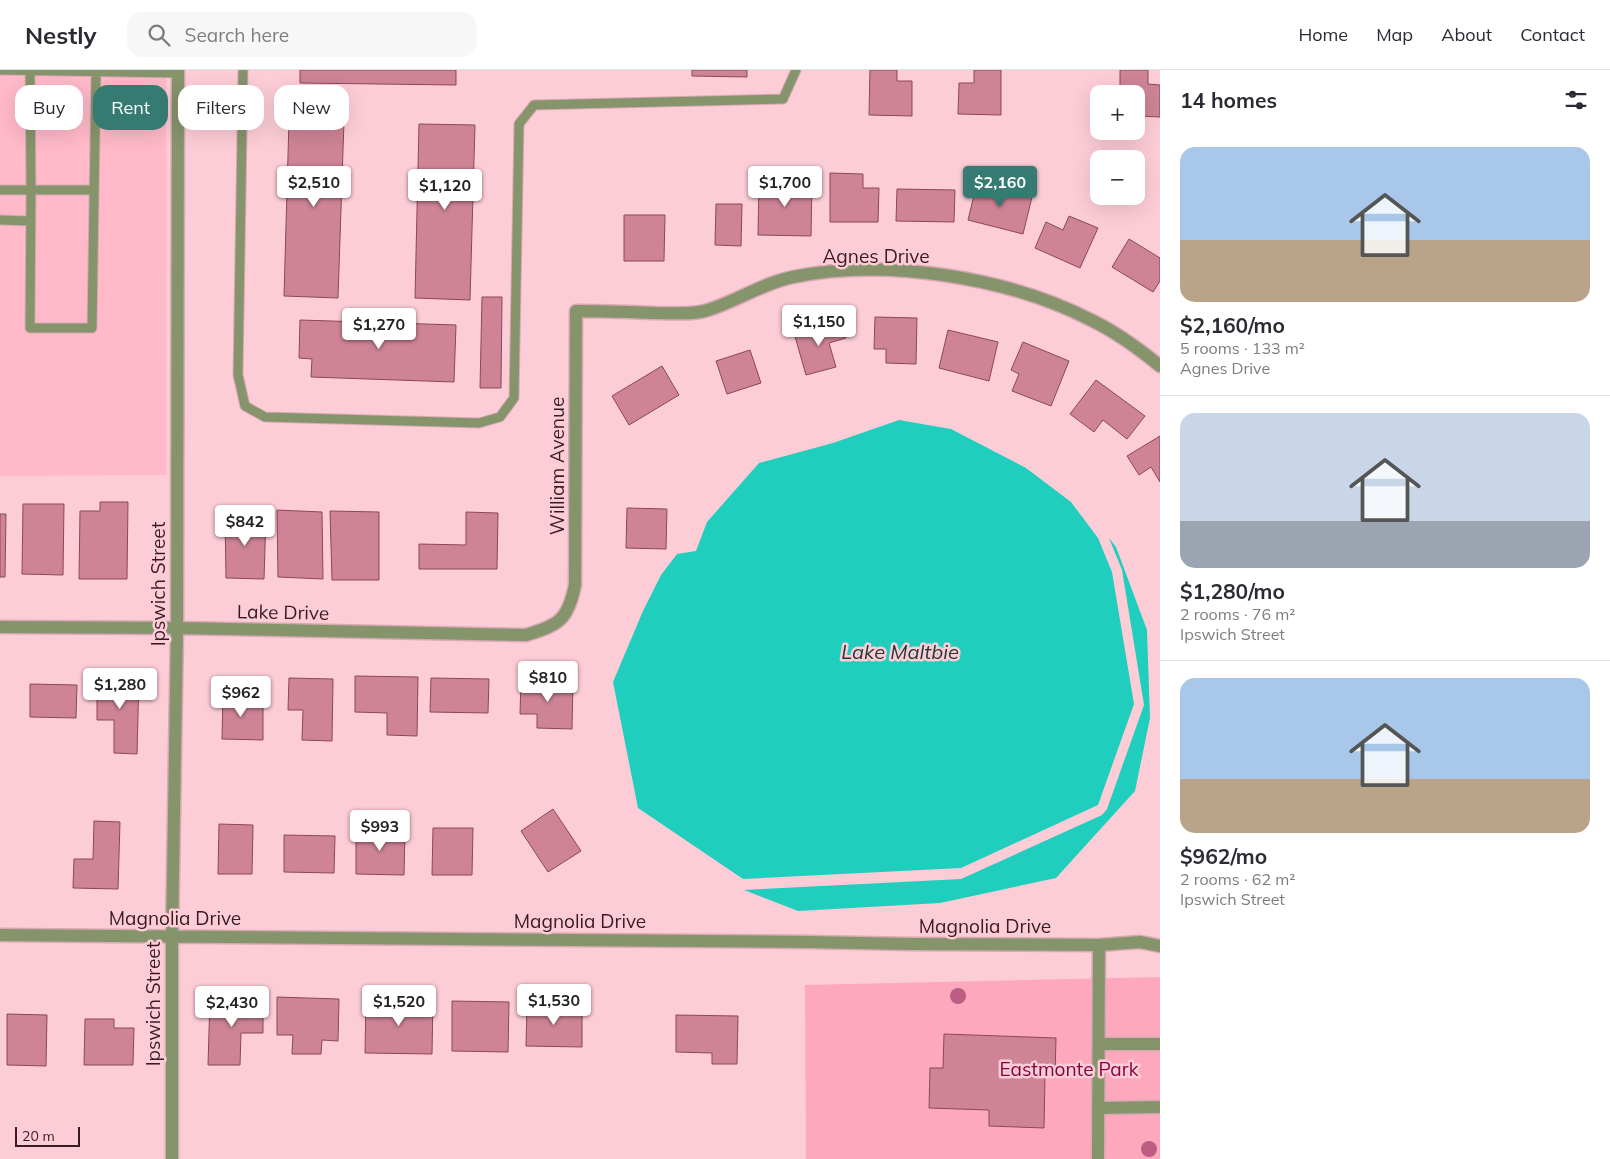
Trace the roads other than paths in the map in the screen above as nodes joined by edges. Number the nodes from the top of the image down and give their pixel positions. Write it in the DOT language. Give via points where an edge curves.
graph roads {
  1 [pos="0,70"];
  2 [pos="243,70"];
  3 [pos="796,70"];
  4 [pos="30,71"];
  5 [pos="96,72"];
  6 [pos="178,72"];
  7 [pos="0,190"];
  8 [pos="31,190"];
  9 [pos="94,190"];
  10 [pos="0,220"];
  11 [pos="31,221"];
  12 [pos="576,311"];
  13 [pos="1160,366"];
  14 [pos="562,618"];
  15 [pos="0,627"];
  16 [pos="177,628"];
  17 [pos="0,935"];
  18 [pos="172,937"];
  19 [pos="1099,945"];
  20 [pos="1160,946"];
  21 [pos="1099,1044"];
  22 [pos="1160,1044"];
  23 [pos="1160,1107"];
  24 [pos="1098,1108"];
  25 [pos="172,1159"];
  26 [pos="1098,1159"];
  1 -- 4 [label="lane"];
  2 -- 3 [label="lane" via="238,375 245,406 265,417 478,423 500,417 514,398 519,124 534,105 783,99"];
  4 -- 5 [label="lane"];
  4 -- 8 [label="lane"];
  5 -- 6 [label="lane"];
  5 -- 9 [label="lane"];
  6 -- 16 [label="street, Ipswich Street"];
  7 -- 8 [label="lane"];
  8 -- 9 [label="lane"];
  8 -- 11 [label="lane"];
  9 -- 11 [label="lane" via="92,328 30,328"];
  10 -- 11 [label="lane"];
  12 -- 13 [label="street, Agnes Drive" via="707,311 791,277 834,270 932,274 1041,298 1090,319 1130,342"];
  12 -- 14 [label="street, William Avenue" via="576,585"];
  14 -- 16 [label="street, Lake Drive" via="549,628 526,635"];
  15 -- 16 [label="street, Lake Drive"];
  16 -- 18 [label="street, Ipswich Street"];
  17 -- 18 [label="street, Magnolia Drive"];
  18 -- 19 [label="street, Magnolia Drive"];
  18 -- 25 [label="street, Ipswich Street"];
  19 -- 20 [label="street, Magnolia Drive" via="1140,942"];
  19 -- 21 [label="street"];
  21 -- 22 [label="street"];
  21 -- 24 [label="street"];
  23 -- 24 [label="street"];
  24 -- 26 [label="street"];
}
